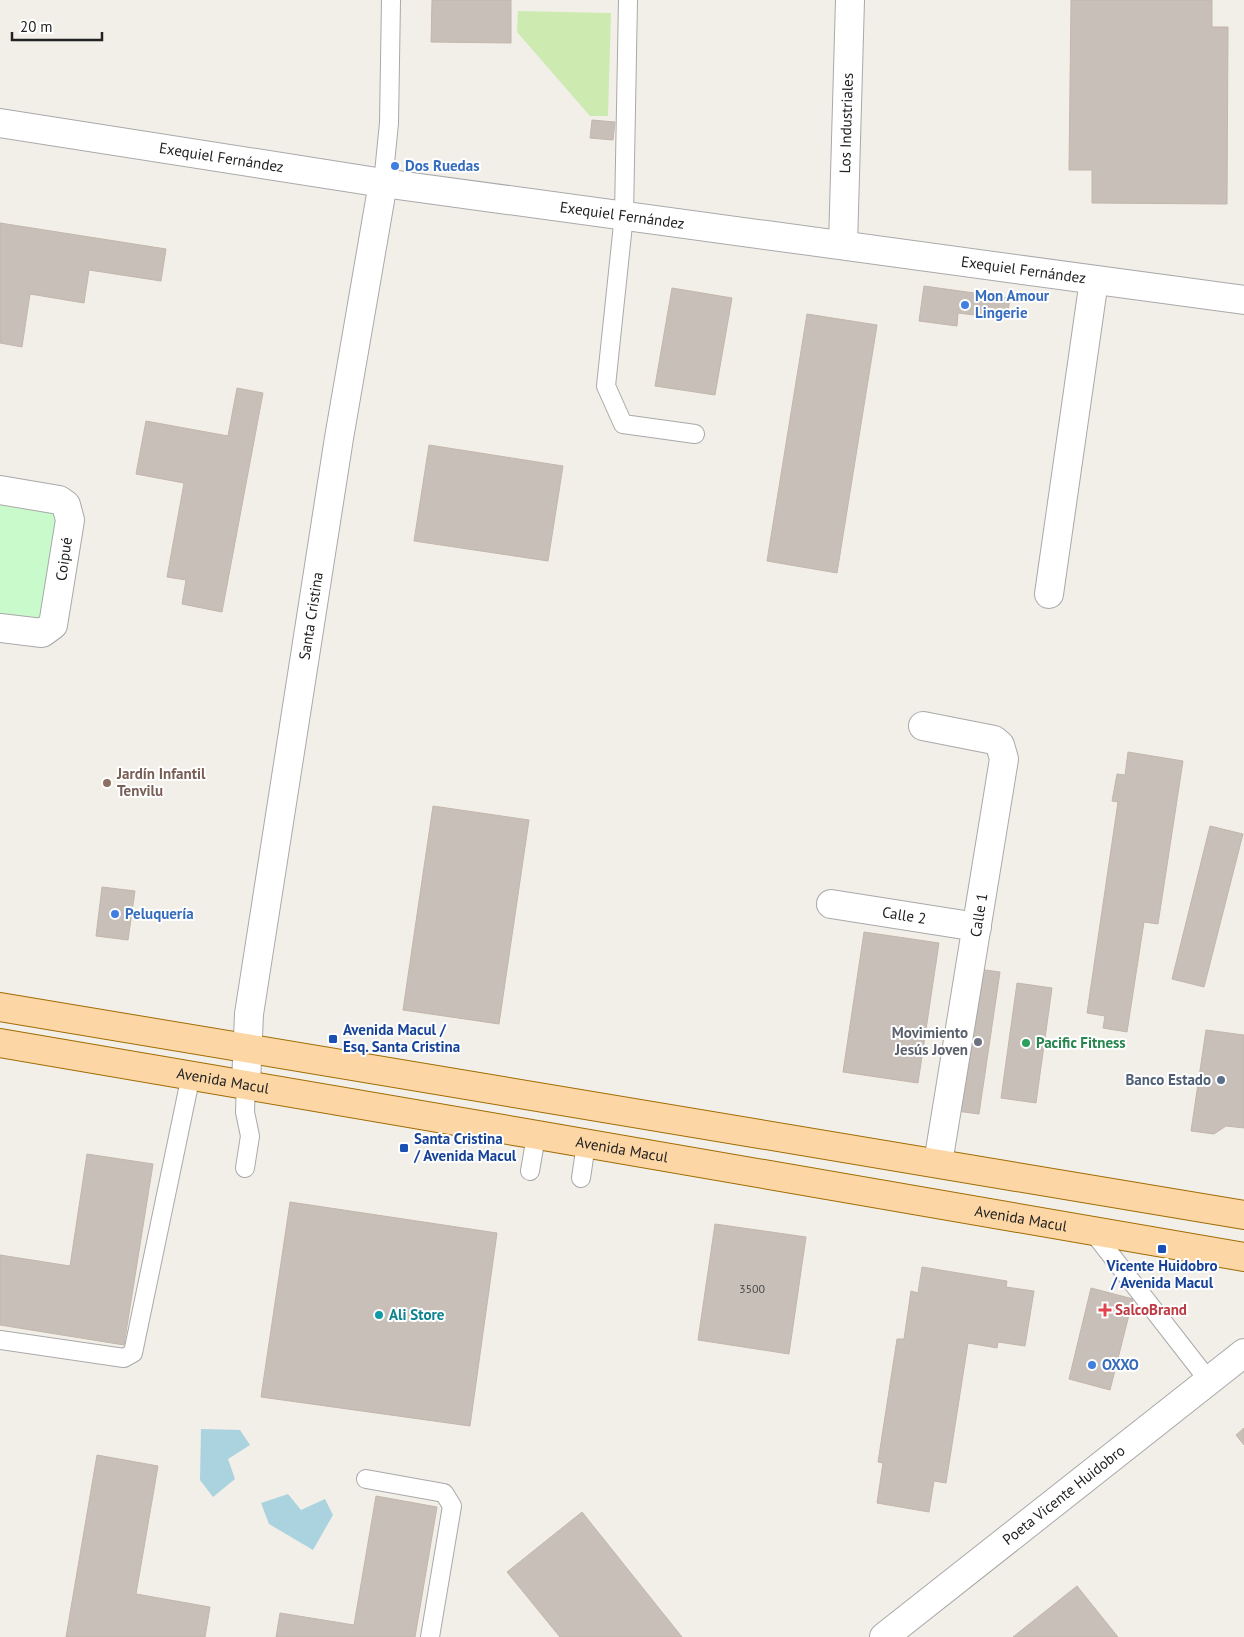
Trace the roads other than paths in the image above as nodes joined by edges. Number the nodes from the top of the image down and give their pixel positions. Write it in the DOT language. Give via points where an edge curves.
graph roads {
  1 [pos="391,0"];
  2 [pos="628,0"];
  3 [pos="850,0"];
  4 [pos="0,123"];
  5 [pos="383,183"];
  6 [pos="624,216"];
  7 [pos="843,245"];
  8 [pos="1094,280"];
  9 [pos="1244,300"];
  10 [pos="694,434"];
  11 [pos="0,490"];
  12 [pos="1049,594"];
  13 [pos="0,628"];
  14 [pos="924,726"];
  15 [pos="831,904"];
  16 [pos="977,926"];
  17 [pos="0,1008"];
  18 [pos="0,1043"];
  19 [pos="246,1050"];
  20 [pos="191,1075"];
  21 [pos="246,1083"];
  22 [pos="536,1136"];
  23 [pos="586,1144"];
  24 [pos="938,1163"];
  25 [pos="245,1168"];
  26 [pos="530,1171"];
  27 [pos="581,1178"];
  28 [pos="1244,1215"];
  29 [pos="1094,1232"];
  30 [pos="1244,1257"];
  31 [pos="0,1340"];
  32 [pos="1244,1353"];
  33 [pos="1209,1381"];
  34 [pos="366,1479"];
  35 [pos="430,1637"];
  36 [pos="884,1637"];
  1 -- 5 [label="lane" via="389,123"];
  2 -- 6 [label="lane"];
  3 -- 7 [label="street, Los Industriales"];
  4 -- 5 [label="street, Exequiel Fernández"];
  5 -- 6 [label="street, Exequiel Fernández"];
  5 -- 19 [label="street, Santa Cristina" via="333,478"];
  6 -- 7 [label="street, Exequiel Fernández"];
  6 -- 10 [label="lane" via="606,386 623,424"];
  7 -- 8 [label="street, Exequiel Fernández"];
  8 -- 9 [label="street, Exequiel Fernández"];
  8 -- 12 [label="street"];
  11 -- 13 [label="street, Coipué" via="60,500 66,505 70,520 53,625 42,633"];
  14 -- 16 [label="street, Calle 1" via="994,740 1003,752"];
  15 -- 16 [label="street, Calle 2"];
  16 -- 24 [label="street, Calle 1"];
  17 -- 19 [label="main road"];
  18 -- 20 [label="main road, Avenida Macul"];
  19 -- 21 [label="street, Santa Cristina"];
  19 -- 24 [label="main road"];
  20 -- 21 [label="main road, Avenida Macul"];
  20 -- 31 [label="lane" via="133,1353 124,1358"];
  21 -- 22 [label="main road, Avenida Macul"];
  21 -- 25 [label="lane" via="245,1112 250,1136"];
  22 -- 23 [label="main road, Avenida Macul"];
  22 -- 26 [label="lane"];
  23 -- 27 [label="lane"];
  23 -- 29 [label="main road, Avenida Macul"];
  24 -- 28 [label="main road"];
  29 -- 30 [label="main road, Avenida Macul"];
  29 -- 33 [label="lane"];
  32 -- 33 [label="street, Poeta Vicente Huidobro"];
  33 -- 36 [label="street, Poeta Vicente Huidobro"];
  34 -- 35 [label="lane" via="444,1493 452,1506"];
}
